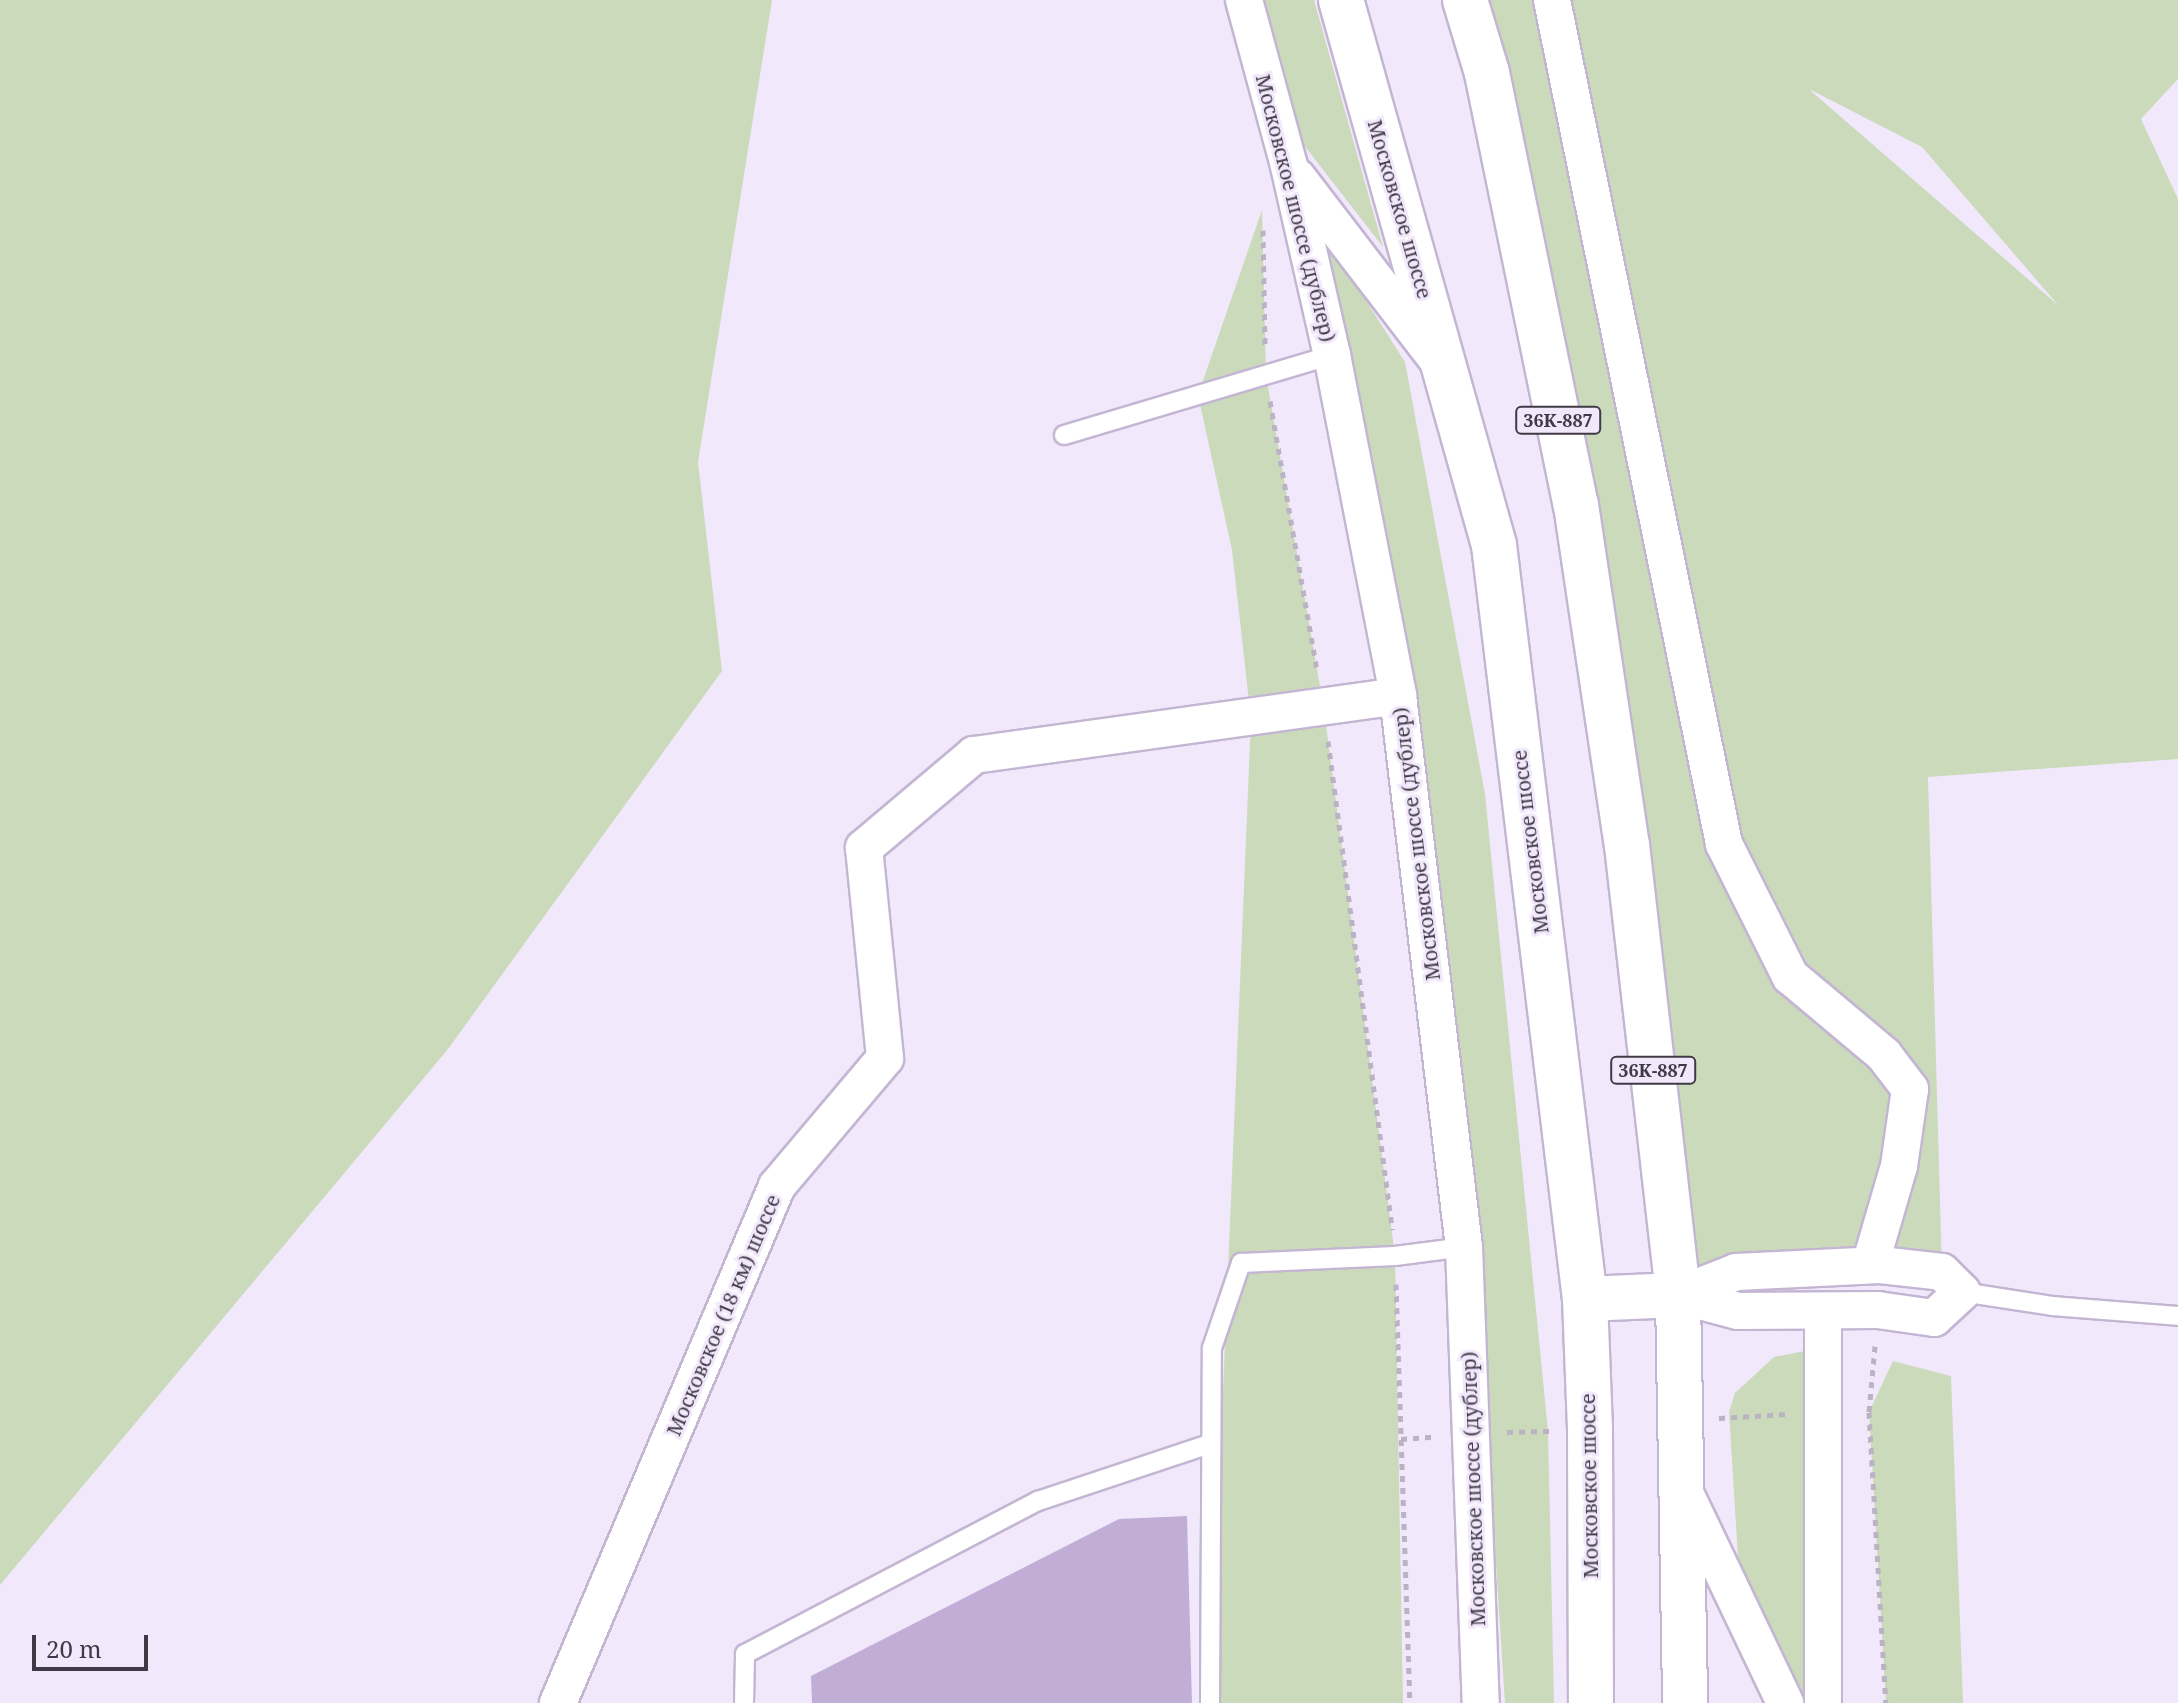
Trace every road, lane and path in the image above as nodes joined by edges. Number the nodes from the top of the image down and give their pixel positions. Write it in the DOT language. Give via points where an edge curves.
graph roads {
  1 [pos="1244,0"];
  2 [pos="1341,0"];
  3 [pos="1465,0"];
  4 [pos="1552,0"];
  5 [pos="1289,166"];
  6 [pos="1263,225"];
  7 [pos="1332,355"];
  8 [pos="1446,371"];
  9 [pos="1266,375"];
  10 [pos="1064,435"];
  11 [pos="1398,696"];
  12 [pos="1324,709"];
  13 [pos="1464,1247"];
  14 [pos="1395,1256"];
  15 [pos="1870,1265"];
  16 [pos="1962,1292"];
  17 [pos="1678,1295"];
  18 [pos="1585,1299"];
  19 [pos="1823,1312"];
  20 [pos="2178,1316"];
  21 [pos="1869,1412"];
  22 [pos="1209,1444"];
  23 [pos="1684,1490"];
  24 [pos="558,1703"];
  25 [pos="744,1703"];
  26 [pos="1210,1703"];
  27 [pos="1410,1703"];
  28 [pos="1481,1703"];
  29 [pos="1591,1703"];
  30 [pos="1685,1703"];
  31 [pos="1785,1703"];
  32 [pos="1823,1703"];
  33 [pos="1886,1703"];
  1 -- 5 [label="street, Московское шоссе (дублер)"];
  2 -- 8 [label="main road, Московское шоссе"];
  3 -- 17 [label="main road, 36К-887" via="1487,73 1576,505 1627,845"];
  4 -- 15 [label="street" via="1724,844 1790,976 1884,1055 1910,1089 1899,1166"];
  5 -- 7 [label="street, Московское шоссе (дублер)"];
  5 -- 8 [label="street"];
  6 -- 9 [label="path"];
  7 -- 9 [label="lane"];
  7 -- 11 [label="street, Московское шоссе (дублер)"];
  8 -- 18 [label="main road, Московское шоссе" via="1494,545"];
  9 -- 10 [label="lane"];
  9 -- 12 [label="path"];
  11 -- 12 [label="street"];
  11 -- 13 [label="street, Московское шоссе (дублер)"];
  12 -- 14 [label="path"];
  12 -- 24 [label="street, Московское (18 км) шоссе" via="974,755 864,848 885,1058 777,1186"];
  13 -- 14 [label="lane"];
  13 -- 28 [label="street, Московское шоссе (дублер)"];
  14 -- 22 [label="lane" via="1241,1263 1212,1348"];
  14 -- 27 [label="path"];
  15 -- 16 [label="street" via="1942,1272"];
  15 -- 17 [label="street" via="1736,1272"];
  16 -- 19 [label="street" via="1934,1318 1878,1310"];
  16 -- 20 [label="lane"];
  17 -- 18 [label="main road"];
  17 -- 19 [label="street" via="1738,1311"];
  17 -- 23 [label="main road, 36К-887"];
  18 -- 29 [label="main road, Московское шоссе"];
  19 -- 32 [label="street"];
  21 -- 33 [label="path"];
  22 -- 25 [label="lane" via="1038,1501 745,1654"];
  22 -- 26 [label="lane"];
  23 -- 30 [label="main road, 36К-887"];
  23 -- 31 [label="street"];
}
